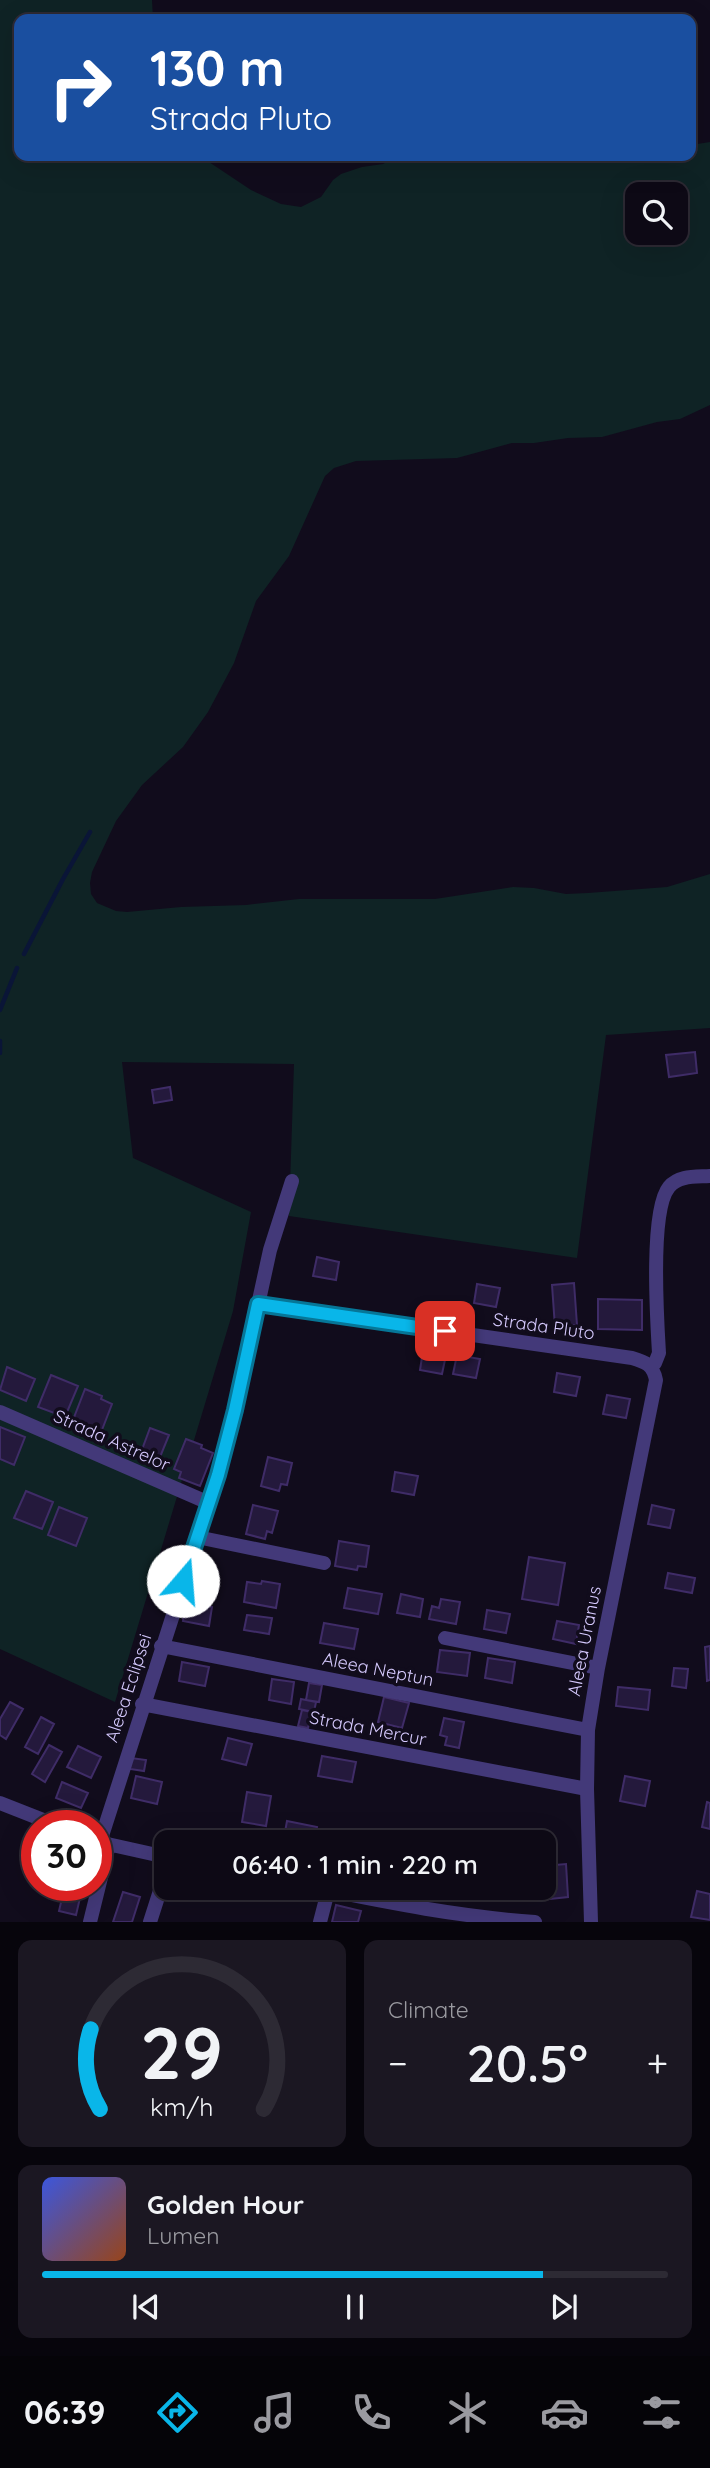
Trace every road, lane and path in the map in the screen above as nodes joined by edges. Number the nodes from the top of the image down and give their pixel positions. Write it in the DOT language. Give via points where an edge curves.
graph roads {
  1 [pos="710,1176"];
  2 [pos="292,1181"];
  3 [pos="258,1304"];
  4 [pos="652,1369"];
  5 [pos="0,1412"];
  6 [pos="209,1503"];
  7 [pos="197,1537"];
  8 [pos="324,1563"];
  9 [pos="445,1638"];
  10 [pos="161,1646"];
  11 [pos="598,1668"];
  12 [pos="142,1704"];
  13 [pos="588,1730"];
  14 [pos="587,1789"];
  15 [pos="0,1803"];
  16 [pos="111,1810"];
  17 [pos="21,1811"];
  18 [pos="112,1845"];
  19 [pos="154,1854"];
  20 [pos="157,1900"];
  21 [pos="322,1900"];
  22 [pos="374,1900"];
  23 [pos="93,1901"];
  24 [pos="479,1919"];
  25 [pos="90,1922"];
  26 [pos="150,1922"];
  27 [pos="320,1922"];
  28 [pos="535,1922"];
  29 [pos="591,1922"];
  1 -- 4 [label="street, Aleea Uranus" via="677,1181 664,1196 658,1228 659,1353"];
  2 -- 3 [label="street, Aleea Eclipsei"];
  3 -- 4 [label="street, Strada Pluto" via="632,1358"];
  3 -- 6 [label="street, Aleea Eclipsei"];
  4 -- 11 [label="street, Aleea Uranus" via="656,1380"];
  5 -- 6 [label="street, Strada Astrelor"];
  6 -- 7 [label="street, Aleea Eclipsei"];
  7 -- 8 [label="street"];
  7 -- 10 [label="street, Aleea Eclipsei"];
  9 -- 11 [label="street"];
  10 -- 12 [label="street, Aleea Eclipsei"];
  10 -- 13 [label="street, Aleea Neptun"];
  11 -- 13 [label="street, Aleea Uranus"];
  12 -- 14 [label="street, Strada Mercur"];
  12 -- 16 [label="street, Aleea Eclipsei"];
  13 -- 14 [label="street, Aleea Uranus"];
  14 -- 29 [label="street, Aleea Uranus"];
  15 -- 17 [label="street"];
  18 -- 19 [label="street"];
  20 -- 26 [label="street"];
  21 -- 27 [label="street"];
  22 -- 24 [label="street"];
  23 -- 25 [label="street, Aleea Eclipsei"];
  24 -- 28 [label="street"];
}
